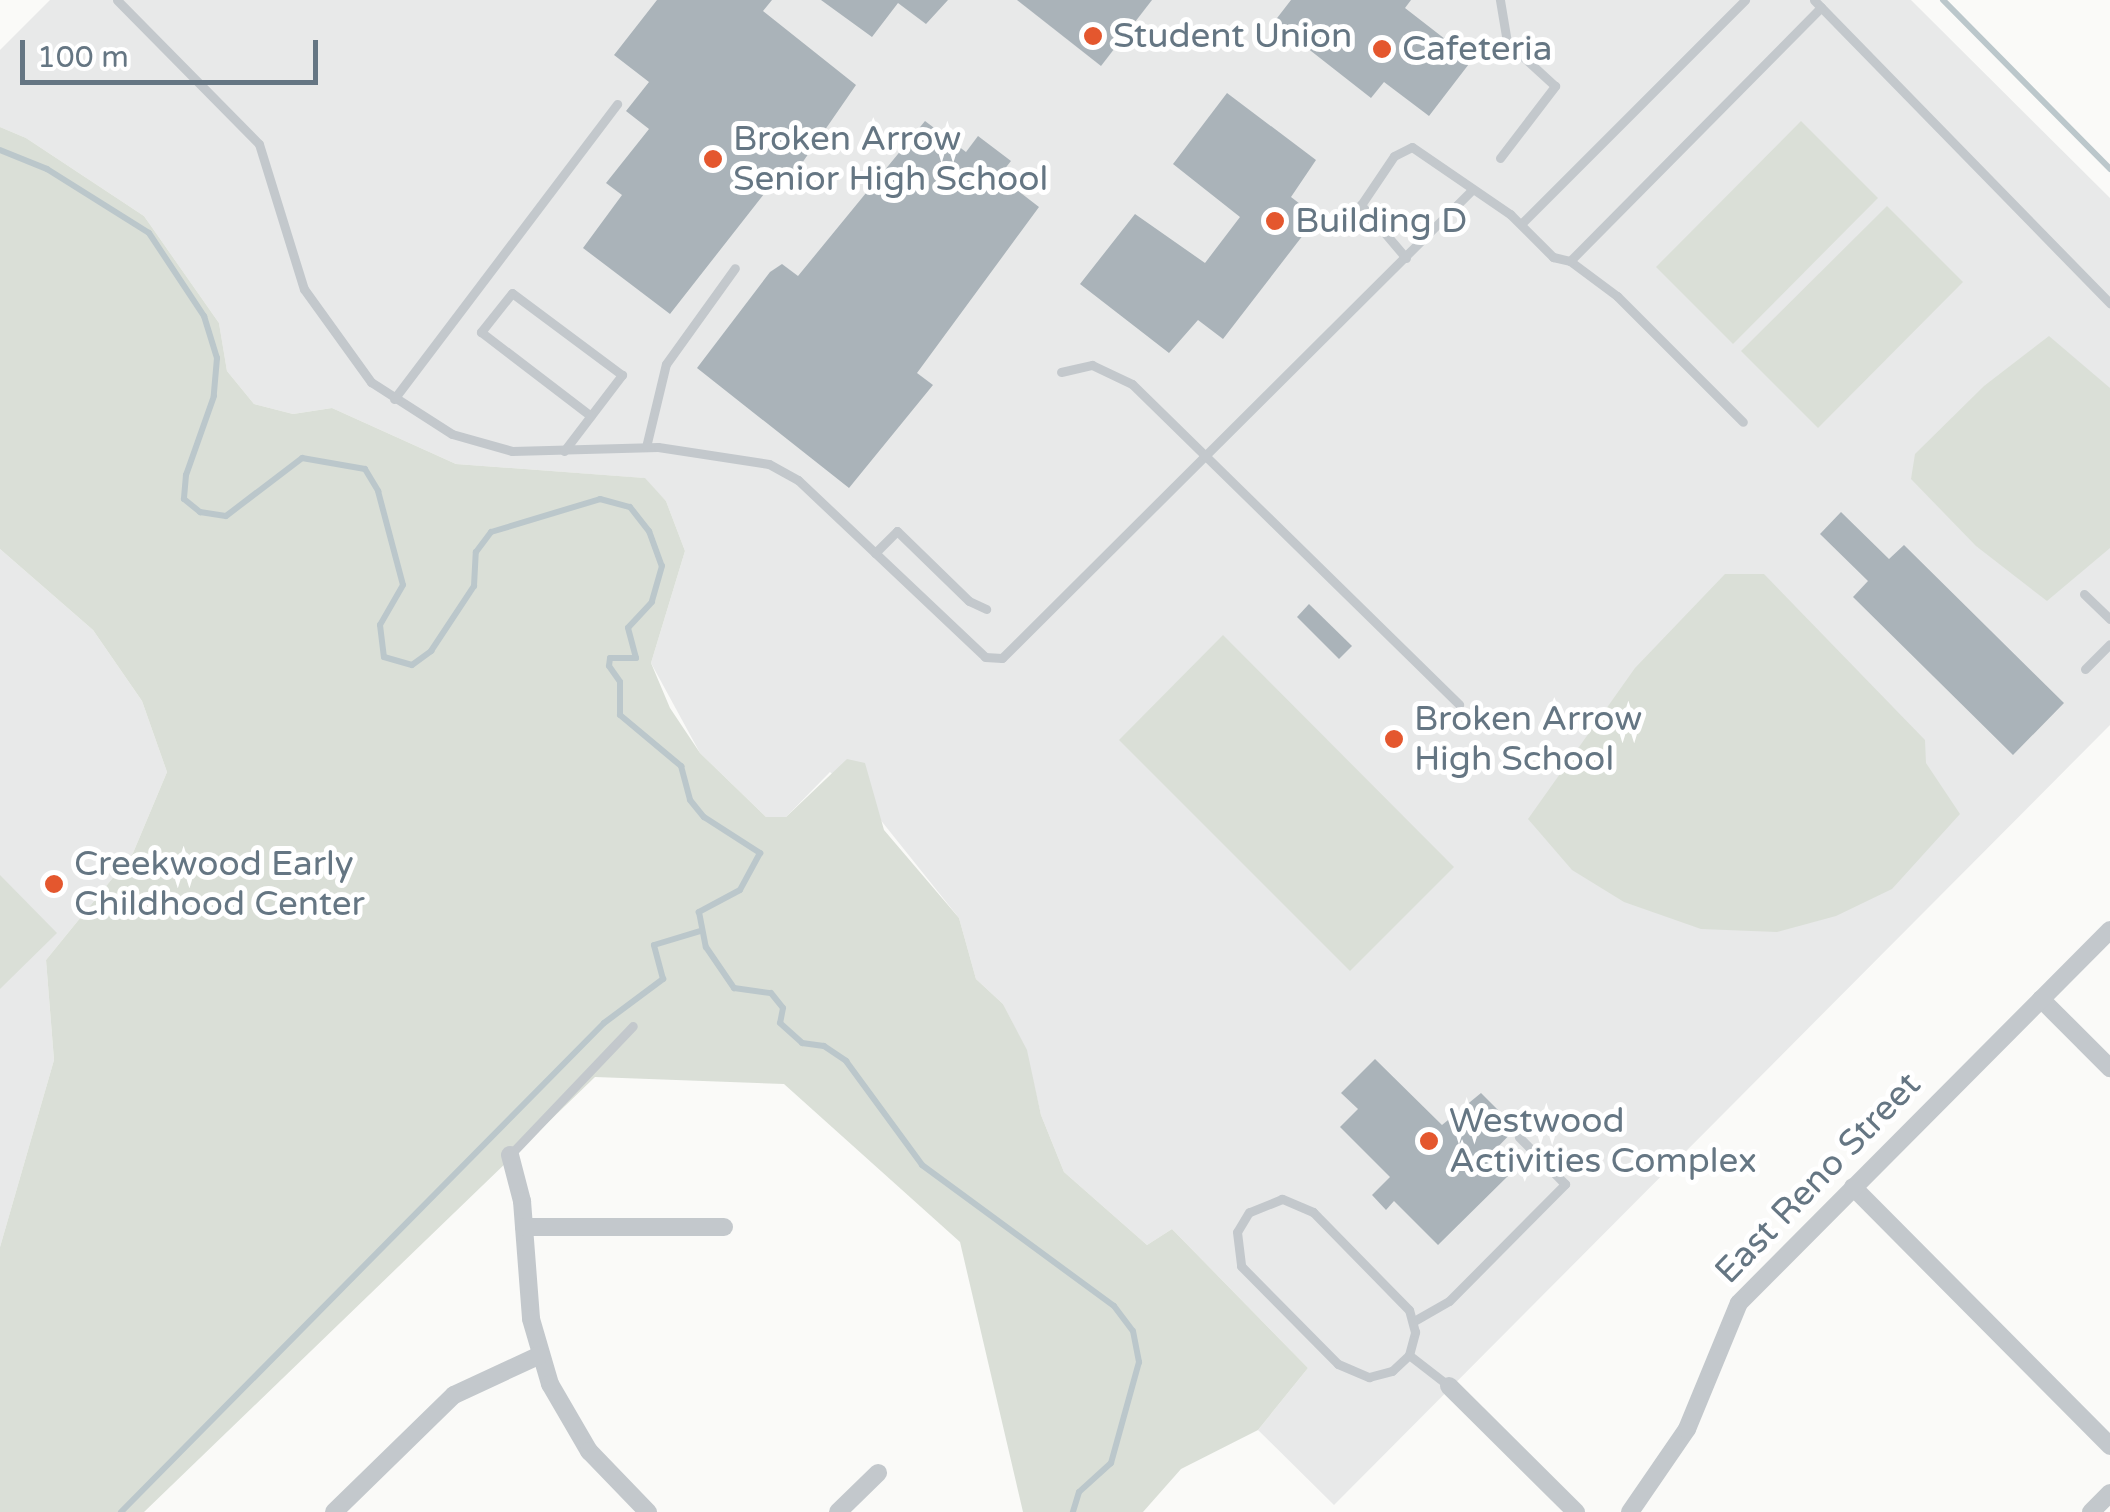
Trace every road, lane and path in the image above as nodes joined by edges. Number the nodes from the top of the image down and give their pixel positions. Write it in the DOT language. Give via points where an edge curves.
graph roads {
  1 [pos="117,0"];
  2 [pos="1500,0"];
  3 [pos="1745,0"];
  4 [pos="1817,4"];
  5 [pos="617,104"];
  6 [pos="1500,158"];
  7 [pos="1472,190"];
  8 [pos="1520,224"];
  9 [pos="1406,258"];
  10 [pos="1570,260"];
  11 [pos="735,268"];
  12 [pos="2110,303"];
  13 [pos="1061,372"];
  14 [pos="394,399"];
  15 [pos="591,416"];
  16 [pos="1744,422"];
  17 [pos="646,447"];
  18 [pos="564,451"];
  19 [pos="1206,458"];
  20 [pos="876,553"];
  21 [pos="2084,594"];
  22 [pos="986,608"];
  23 [pos="2110,619"];
  24 [pos="2110,644"];
  25 [pos="2085,670"];
  26 [pos="1459,704"];
  27 [pos="2110,930"];
  28 [pos="2041,999"];
  29 [pos="633,1026"];
  30 [pos="2110,1068"];
  31 [pos="1519,1138"];
  32 [pos="510,1155"];
  33 [pos="1852,1187"];
  34 [pos="524,1227"];
  35 [pos="724,1227"];
  36 [pos="1414,1321"];
  37 [pos="540,1355"];
  38 [pos="1409,1355"];
  39 [pos="1449,1386"];
  40 [pos="2110,1446"];
  41 [pos="878,1473"];
  42 [pos="2110,1493"];
  43 [pos="334,1512"];
  44 [pos="648,1512"];
  45 [pos="838,1512"];
  46 [pos="1576,1512"];
  47 [pos="1630,1512"];
  48 [pos="2091,1512"];
  1 -- 14 [label="lane" via="259,144 304,289 354,364"];
  2 -- 6 [label="lane" via="1508,42 1555,86"];
  3 -- 8 [label="lane"];
  4 -- 10 [label="lane"];
  4 -- 12 [label="lane"];
  5 -- 14 [label="lane"];
  7 -- 8 [label="lane"];
  7 -- 9 [label="lane"];
  7 -- 9 [label="lane" via="1427,153 1412,147 1394,156 1361,205"];
  8 -- 10 [label="lane" via="1553,257"];
  9 -- 19 [label="lane"];
  10 -- 16 [label="lane" via="1617,296"];
  11 -- 17 [label="lane" via="666,364"];
  13 -- 19 [label="lane" via="1092,365 1115,372"];
  14 -- 18 [label="lane" via="452,434 512,451"];
  15 -- 15 [label="lane" via="622,375 512,293 482,332"];
  15 -- 18 [label="lane"];
  17 -- 18 [label="lane"];
  17 -- 20 [label="lane" via="769,464 798,480"];
  19 -- 20 [label="lane" via="1002,658 967,646"];
  19 -- 26 [label="lane"];
  20 -- 22 [label="lane" via="897,531 969,601"];
  21 -- 23 [label="lane"];
  24 -- 25 [label="lane"];
  27 -- 28 [label="street, East Reno Street"];
  28 -- 30 [label="street"];
  28 -- 33 [label="street, East Reno Street"];
  29 -- 32 [label="lane"];
  31 -- 36 [label="lane" via="1565,1184 1449,1301"];
  32 -- 34 [label="street"];
  33 -- 40 [label="street"];
  33 -- 47 [label="street, East Reno Street" via="1732,1312 1688,1429"];
  34 -- 35 [label="street"];
  34 -- 37 [label="street"];
  36 -- 38 [label="lane"];
  36 -- 38 [label="lane" via="1402,1300 1304,1205 1270,1200 1242,1221 1236,1244 1242,1266 1347,1371 1381,1376"];
  37 -- 43 [label="street" via="454,1395"];
  37 -- 44 [label="street" via="589,1450"];
  38 -- 39 [label="lane"];
  39 -- 46 [label="street"];
  41 -- 45 [label="street"];
  42 -- 48 [label="street"];
}
